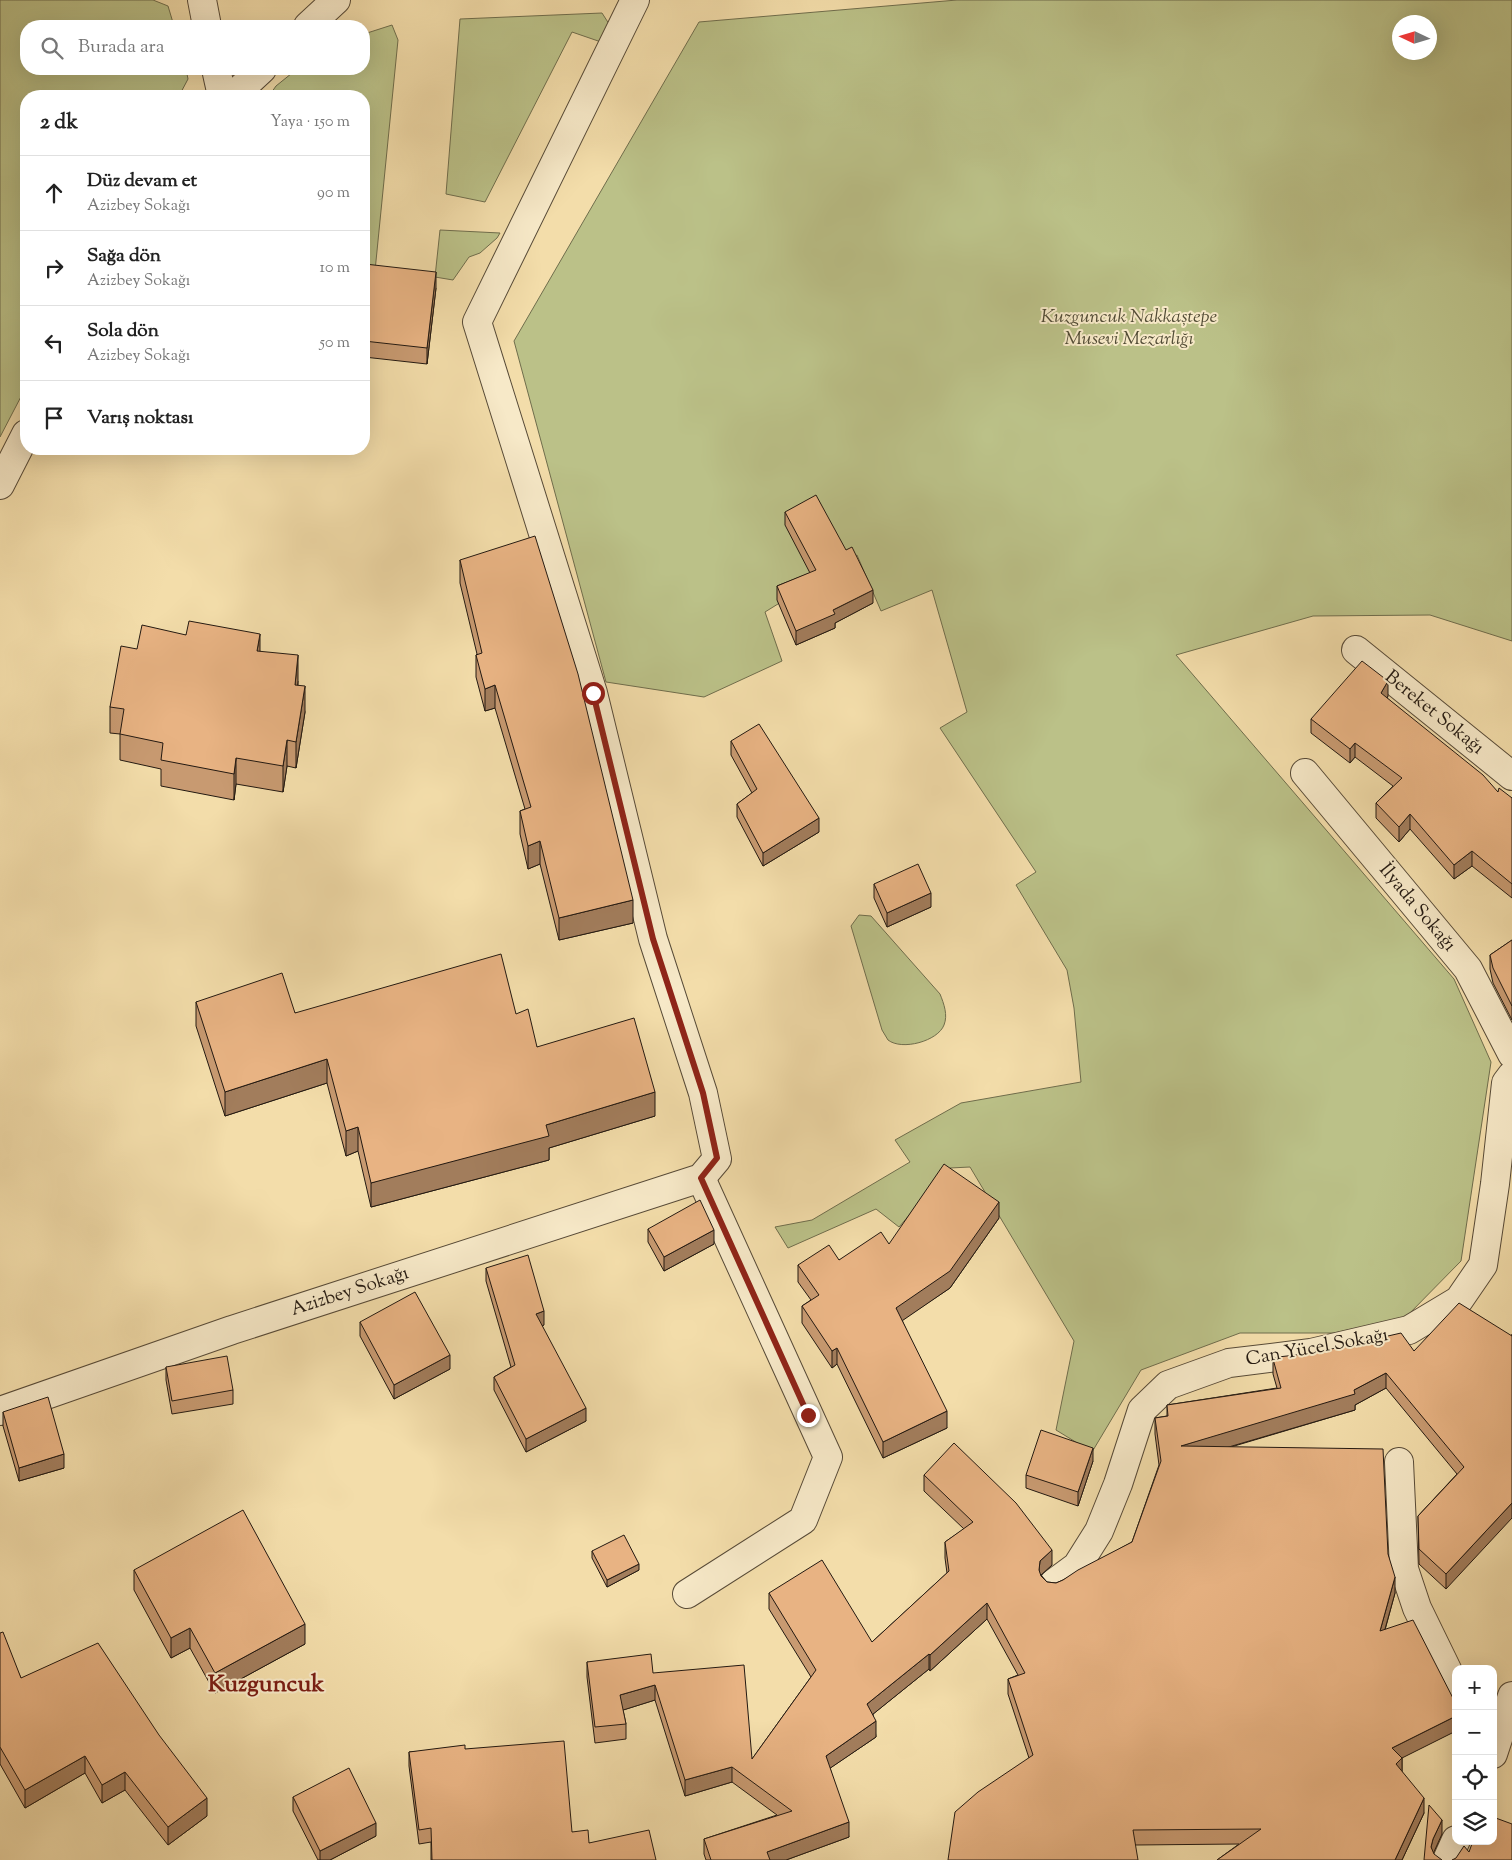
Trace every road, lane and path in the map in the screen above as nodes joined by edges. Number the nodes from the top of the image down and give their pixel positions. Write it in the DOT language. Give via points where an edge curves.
graph roads {
  1 [pos="202,0"];
  2 [pos="336,0"];
  3 [pos="635,0"];
  4 [pos="206,20"];
  5 [pos="314,20"];
  6 [pos="217,75"];
  7 [pos="256,75"];
  8 [pos="221,90"];
  9 [pos="239,90"];
  10 [pos="20,446"];
  11 [pos="0,484"];
  12 [pos="1356,650"];
  13 [pos="1305,774"];
  14 [pos="1512,776"];
  15 [pos="1512,1054"];
  16 [pos="1512,1075"];
  17 [pos="701,1178"];
  18 [pos="0,1411"];
  19 [pos="1399,1462"];
  20 [pos="1054,1583"];
  21 [pos="687,1594"];
  22 [pos="1452,1680"];
  23 [pos="1512,1696"];
  24 [pos="1497,1742"];
  25 [pos="1454,1845"];
  26 [pos="1447,1860"];
  1 -- 4 [label="street"];
  2 -- 5 [label="street"];
  3 -- 17 [label="street" via="477,322 593,693 653,939 703,1093 717,1158"];
  6 -- 8 [label="street"];
  7 -- 9 [label="street"];
  10 -- 11 [label="street"];
  12 -- 14 [label="street, Bereket Sokağı"];
  13 -- 15 [label="street, İlyada Sokağı" via="1468,968"];
  16 -- 20 [label="street, Can Yücel Sokağı" via="1506,1083 1483,1265 1459,1300 1409,1330 1311,1353 1229,1363 1168,1385 1142,1410 1099,1532 1077,1566"];
  17 -- 18 [label="street, Azizbey Sokağı" via="242,1327"];
  17 -- 21 [label="street" via="828,1457 803,1520"];
  19 -- 22 [label="street" via="1404,1569 1417,1608"];
  23 -- 24 [label="street"];
  25 -- 26 [label="street"];
}
